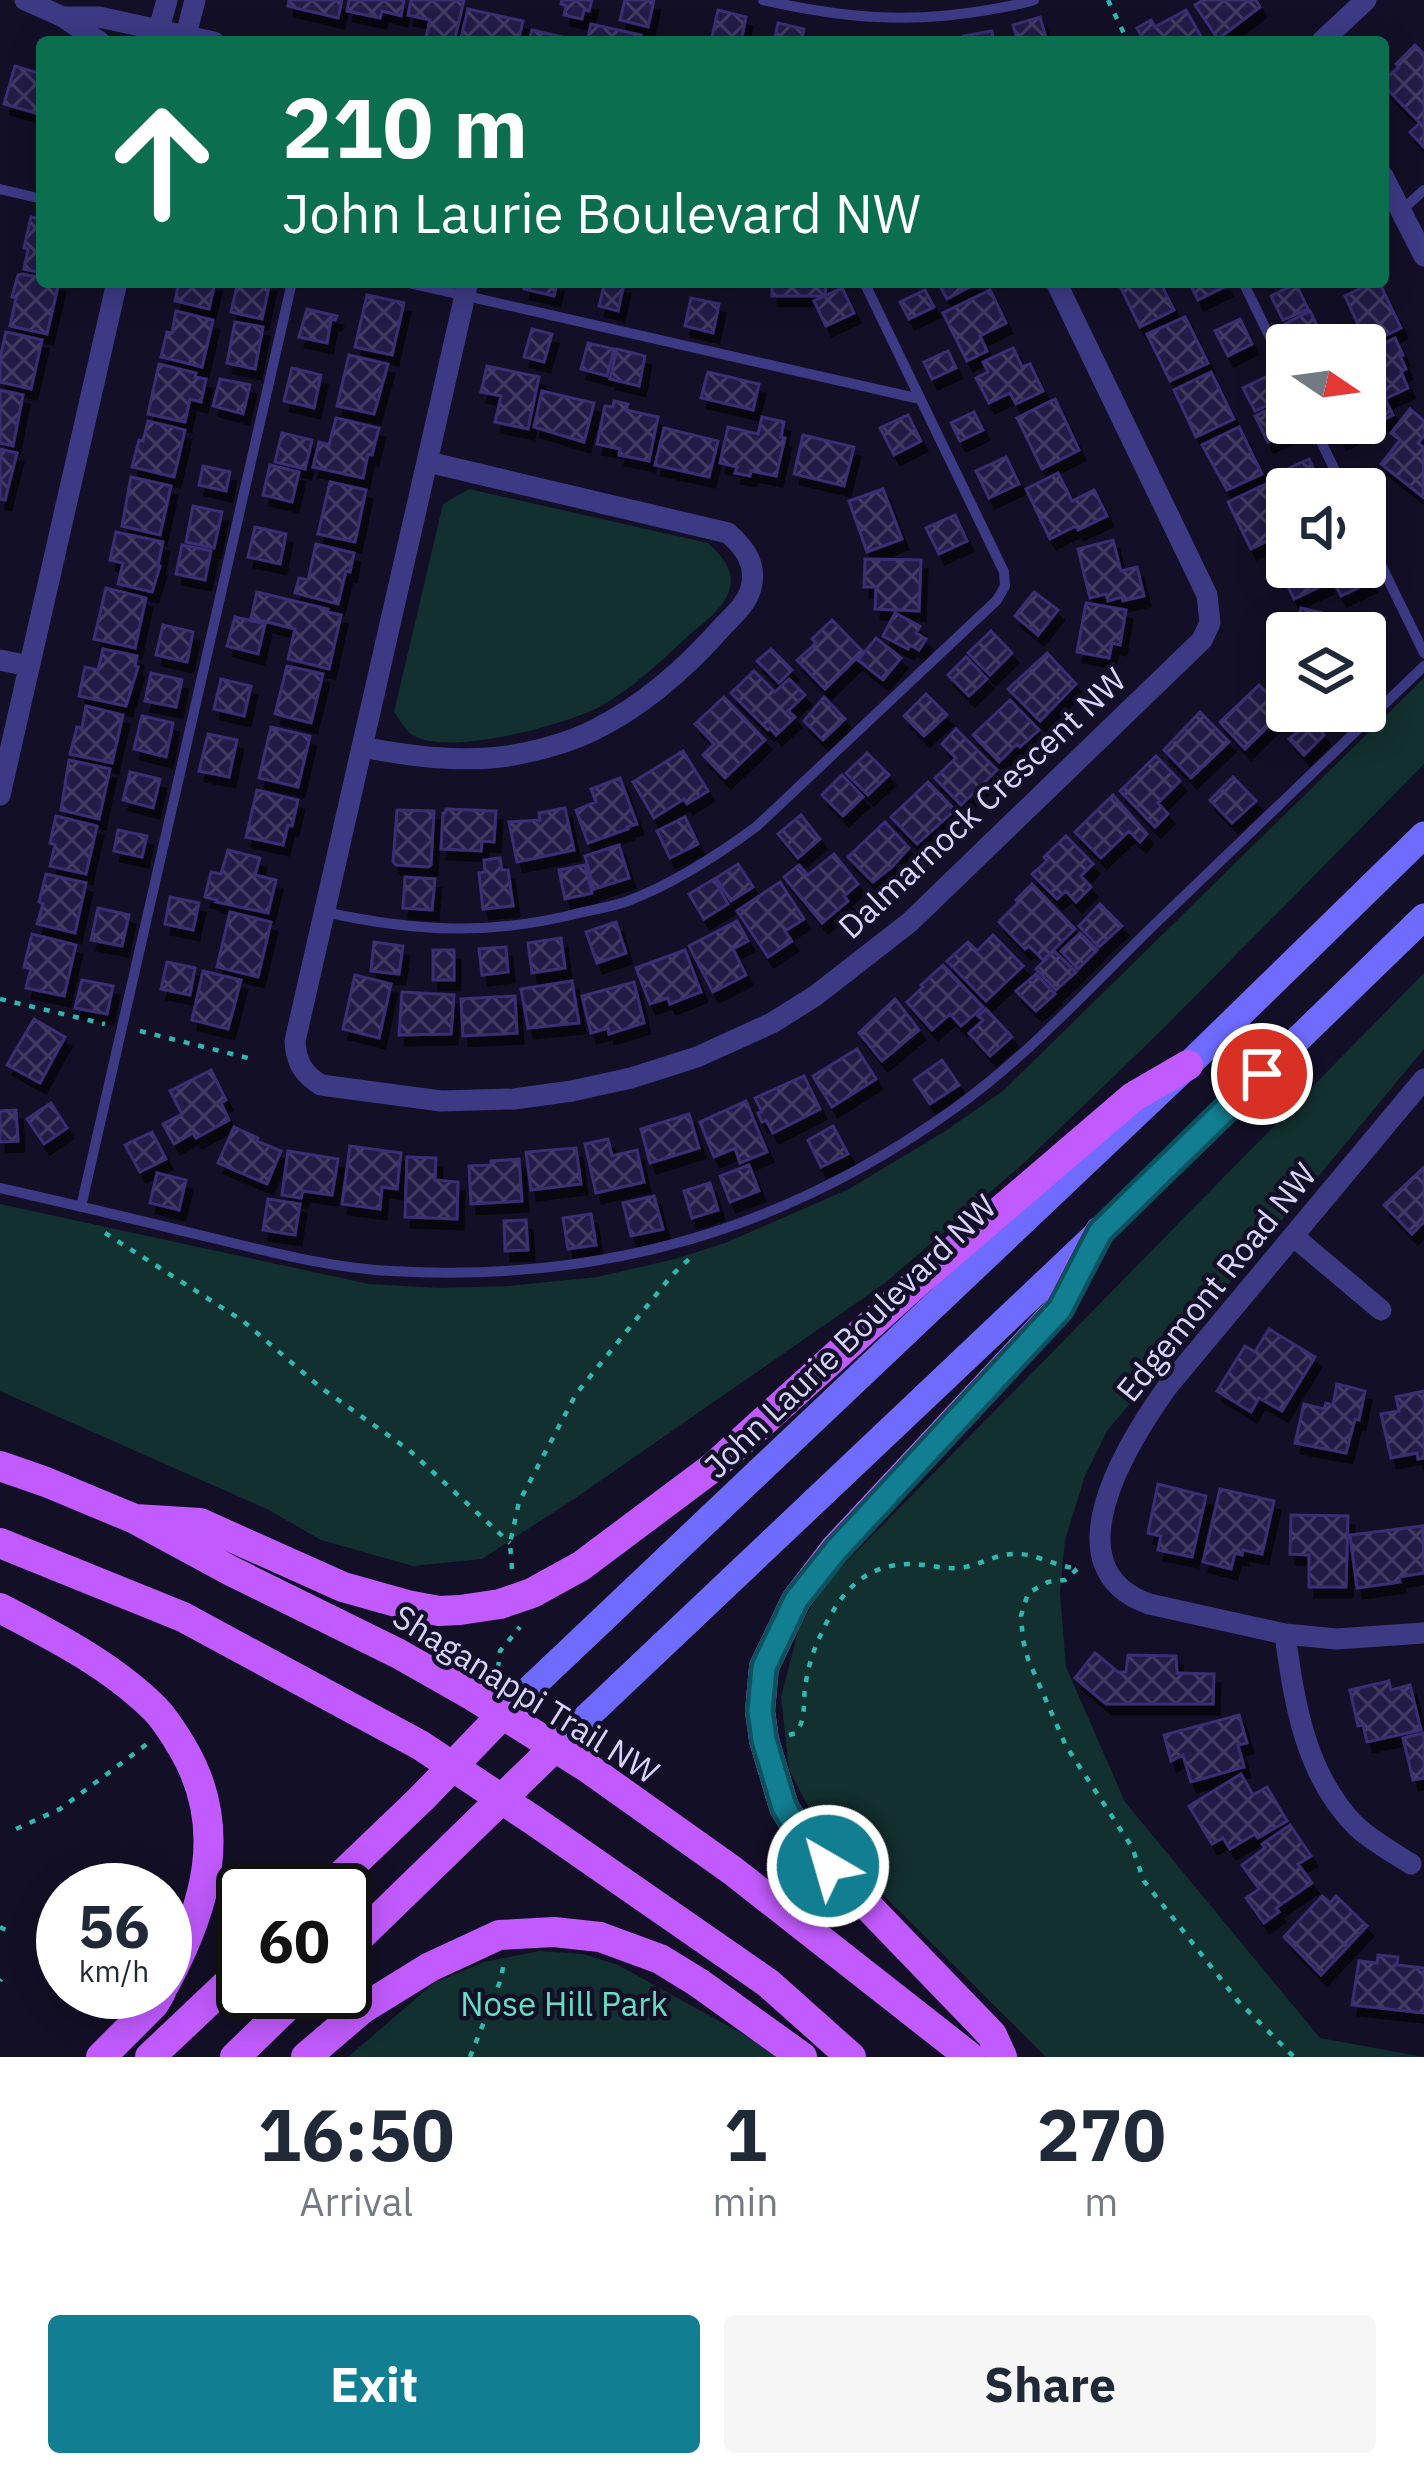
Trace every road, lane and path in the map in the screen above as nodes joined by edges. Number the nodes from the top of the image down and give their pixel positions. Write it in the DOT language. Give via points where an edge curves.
graph roads {
  1 [pos="25,0"];
  2 [pos="167,0"];
  3 [pos="195,0"];
  4 [pos="763,0"];
  5 [pos="1034,0"];
  6 [pos="1108,0"];
  7 [pos="1366,0"];
  8 [pos="63,17"];
  9 [pos="160,35"];
  10 [pos="91,36"];
  11 [pos="185,36"];
  12 [pos="1125,36"];
  13 [pos="1327,36"];
  14 [pos="1389,188"];
  15 [pos="0,189"];
  16 [pos="1424,190"];
  17 [pos="36,198"];
  18 [pos="1401,211"];
  19 [pos="1424,256"];
  20 [pos="116,288"];
  21 [pos="291,288"];
  22 [pos="867,288"];
  23 [pos="1059,288"];
  24 [pos="1246,288"];
  25 [pos="467,289"];
  26 [pos="1266,329"];
  27 [pos="920,399"];
  28 [pos="428,462"];
  29 [pos="1386,575"];
  30 [pos="1424,653"];
  31 [pos="0,659"];
  32 [pos="1424,665"];
  33 [pos="28,666"];
  34 [pos="362,747"];
  35 [pos="0,795"];
  36 [pos="1424,835"];
  37 [pos="325,912"];
  38 [pos="1424,917"];
  39 [pos="1188,1065"];
  40 [pos="1424,1079"];
  41 [pos="0,1188"];
  42 [pos="81,1207"];
  43 [pos="1100,1232"];
  44 [pos="715,1234"];
  45 [pos="1293,1236"];
  46 [pos="1381,1310"];
  47 [pos="0,1466"];
  48 [pos="135,1519"];
  49 [pos="510,1543"];
  50 [pos="0,1544"];
  51 [pos="1077,1569"];
  52 [pos="1105,1570"];
  53 [pos="512,1579"];
  54 [pos="0,1608"];
  55 [pos="525,1621"];
  56 [pos="1424,1633"];
  57 [pos="1285,1634"];
  58 [pos="498,1668"];
  59 [pos="503,1714"];
  60 [pos="156,1737"];
  61 [pos="781,1737"];
  62 [pos="555,1747"];
  63 [pos="453,1766"];
  64 [pos="501,1799"];
  65 [pos="16,1829"];
  66 [pos="354,1863"];
  67 [pos="1411,1864"];
  68 [pos="372,1925"];
  69 [pos="0,1927"];
  70 [pos="192,1930"];
  71 [pos="8,1931"];
  72 [pos="502,1951"];
  73 [pos="216,1994"];
  74 [pos="139,2019"];
  75 [pos="274,2019"];
  76 [pos="100,2057"];
  77 [pos="149,2057"];
  78 [pos="235,2057"];
  79 [pos="306,2057"];
  80 [pos="470,2057"];
  81 [pos="802,2057"];
  82 [pos="851,2057"];
  83 [pos="970,2057"];
  84 [pos="1002,2057"];
  85 [pos="1294,2057"];
  1 -- 8 [label="street"];
  2 -- 9 [label="street"];
  3 -- 11 [label="street"];
  4 -- 5 [label="lane" via="906,20"];
  6 -- 12 [label="path"];
  7 -- 13 [label="street"];
  8 -- 9 [label="street" via="99,17"];
  8 -- 10 [label="street"];
  14 -- 18 [label="street"];
  15 -- 17 [label="lane"];
  16 -- 18 [label="lane"];
  18 -- 19 [label="street"];
  20 -- 33 [label="street"];
  21 -- 42 [label="lane"];
  22 -- 27 [label="lane"];
  23 -- 37 [label="street, Dalmarnock Crescent NW" via="1207,595 1210,622 1195,648 910,922 815,996 697,1057 572,1091 441,1101 328,1088 299,1064 295,1040"];
  24 -- 26 [label="lane"];
  25 -- 27 [label="lane"];
  25 -- 28 [label="street, Dalmarnock Crescent NW"];
  27 -- 37 [label="lane" via="1005,586 757,826 628,901 534,923 427,929"];
  28 -- 34 [label="street, Dalmarnock Crescent NW"];
  28 -- 34 [label="street" via="728,533 750,559 750,591 692,662 596,729 508,756 414,757"];
  29 -- 30 [label="lane"];
  31 -- 33 [label="street"];
  32 -- 44 [label="lane" via="957,1106 848,1176"];
  33 -- 35 [label="street"];
  34 -- 37 [label="street, Dalmarnock Crescent NW"];
  36 -- 39 [label="main road, John Laurie Boulevard NW"];
  38 -- 43 [label="main road"];
  39 -- 48 [label="main road" via="1133,1096 712,1468 581,1566 532,1592 439,1611 343,1587 200,1523"];
  39 -- 59 [label="main road, John Laurie Boulevard NW"];
  40 -- 45 [label="street, Edgemont Road NW"];
  41 -- 42 [label="lane"];
  42 -- 44 [label="lane" via="388,1271 568,1265"];
  42 -- 49 [label="path" via="98,1228 243,1322 410,1450"];
  43 -- 62 [label="main road"];
  43 -- 84 [label="main road" via="1060,1309 796,1600 764,1667 764,1740 784,1807 805,1841 992,2036"];
  44 -- 49 [label="path" via="576,1394 518,1502"];
  45 -- 46 [label="street"];
  45 -- 52 [label="street, Edgemont Road NW" via="1135,1436 1104,1514"];
  47 -- 48 [label="main road, Shaganappi Trail NW"];
  48 -- 59 [label="main road, Shaganappi Trail NW"];
  49 -- 53 [label="path"];
  50 -- 63 [label="main road" via="183,1617"];
  51 -- 52 [label="path"];
  51 -- 61 [label="path" via="1014,1553 956,1569 870,1571 824,1628 801,1728"];
  51 -- 85 [label="path" via="1028,1593 1021,1616 1028,1659 1066,1746 1132,1846 1144,1881 1238,2001"];
  52 -- 57 [label="street" via="1117,1587 1149,1604"];
  54 -- 70 [label="main road" via="126,1684 158,1712 193,1766 210,1849"];
  55 -- 58 [label="path" via="500,1651"];
  56 -- 57 [label="street"];
  57 -- 67 [label="street" via="1292,1690 1319,1771 1357,1826"];
  59 -- 62 [label="main road, Shaganappi Trail NW"];
  59 -- 63 [label="main road, John Laurie Boulevard NW"];
  60 -- 65 [label="path" via="60,1809"];
  62 -- 64 [label="main road"];
  62 -- 83 [label="main road, Shaganappi Trail NW" via="733,1870"];
  63 -- 64 [label="main road"];
  63 -- 66 [label="main road, John Laurie Boulevard NW"];
  64 -- 68 [label="main road"];
  64 -- 82 [label="main road" via="768,1983"];
  69 -- 71 [label="path"];
  72 -- 80 [label="path" via="501,1979"];
  73 -- 77 [label="main road"];
  74 -- 76 [label="main road"];
  75 -- 78 [label="main road"];
  79 -- 81 [label="main road" via="430,1967 499,1935 554,1932 600,1937 660,1959"];
}
